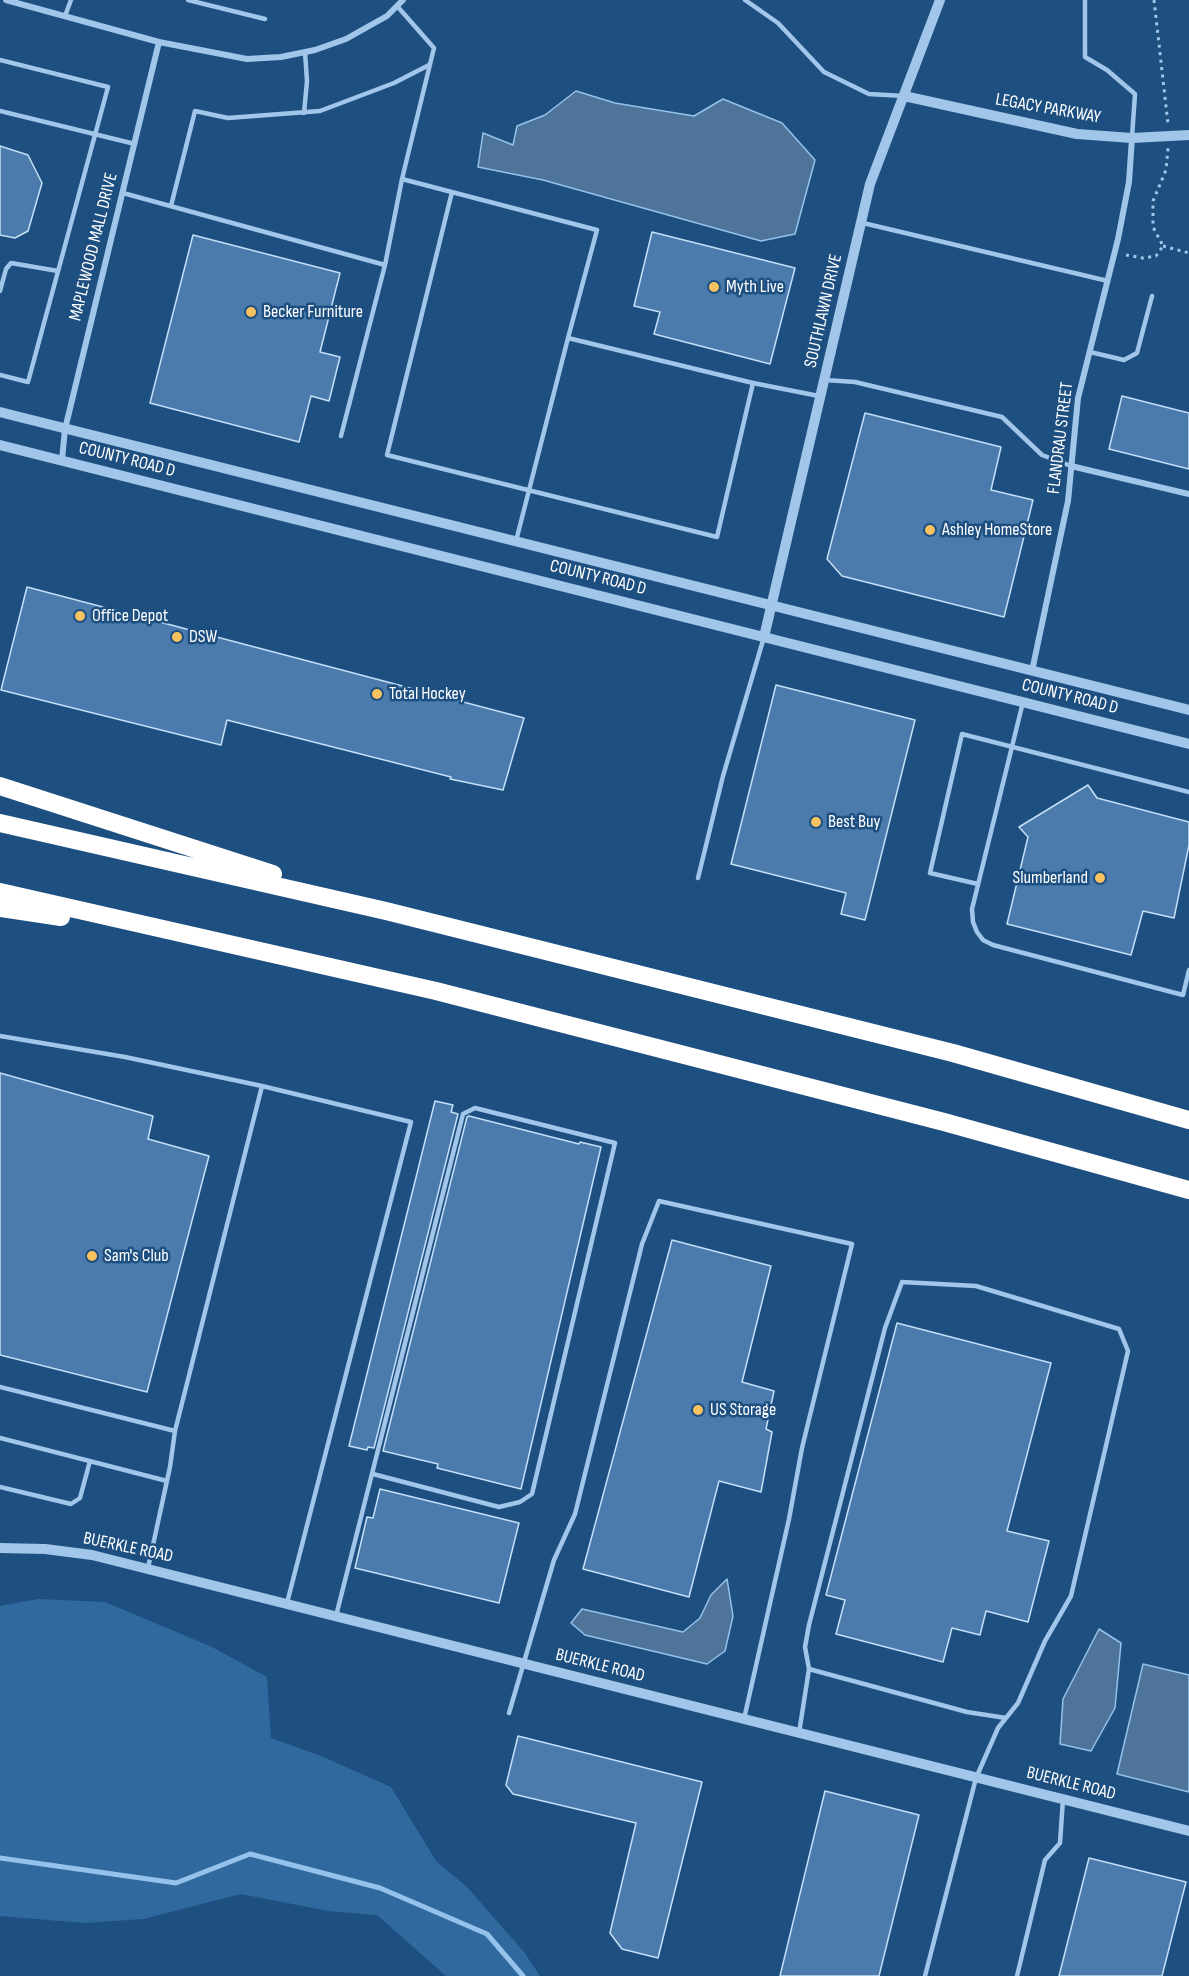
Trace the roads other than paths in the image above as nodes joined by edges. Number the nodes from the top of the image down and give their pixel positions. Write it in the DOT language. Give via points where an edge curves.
graph roads {
  1 [pos="6,0"];
  2 [pos="71,0"];
  3 [pos="188,0"];
  4 [pos="403,0"];
  5 [pos="746,0"];
  6 [pos="940,0"];
  7 [pos="1085,0"];
  8 [pos="397,6"];
  9 [pos="66,16"];
  10 [pos="265,19"];
  11 [pos="159,42"];
  12 [pos="305,52"];
  13 [pos="0,60"];
  14 [pos="429,65"];
  15 [pos="904,96"];
  16 [pos="0,111"];
  17 [pos="304,113"];
  18 [pos="95,134"];
  19 [pos="1189,135"];
  20 [pos="1132,138"];
  21 [pos="135,144"];
  22 [pos="402,179"];
  23 [pos="452,192"];
  24 [pos="123,193"];
  25 [pos="171,206"];
  26 [pos="861,223"];
  27 [pos="386,265"];
  28 [pos="58,271"];
  29 [pos="1108,281"];
  30 [pos="0,291"];
  31 [pos="1152,296"];
  32 [pos="568,338"];
  33 [pos="1090,352"];
  34 [pos="0,375"];
  35 [pos="825,380"];
  36 [pos="753,383"];
  37 [pos="821,397"];
  38 [pos="0,412"];
  39 [pos="65,429"];
  40 [pos="341,436"];
  41 [pos="0,445"];
  42 [pos="62,460"];
  43 [pos="1071,466"];
  44 [pos="528,490"];
  45 [pos="1189,494"];
  46 [pos="516,541"];
  47 [pos="773,604"];
  48 [pos="764,637"];
  49 [pos="1032,671"];
  50 [pos="1023,702"];
  51 [pos="1189,710"];
  52 [pos="1189,744"];
  53 [pos="1012,746"];
  54 [pos="0,786"];
  55 [pos="1189,792"];
  56 [pos="0,823"];
  57 [pos="698,878"];
  58 [pos="978,884"];
  59 [pos="0,892"];
  60 [pos="0,908"];
  61 [pos="386,910"];
  62 [pos="190,935"];
  63 [pos="1189,970"];
  64 [pos="0,1036"];
  65 [pos="262,1086"];
  66 [pos="1189,1120"];
  67 [pos="1189,1190"];
  68 [pos="0,1387"];
  69 [pos="175,1431"];
  70 [pos="0,1438"];
  71 [pos="90,1461"];
  72 [pos="373,1474"];
  73 [pos="167,1481"];
  74 [pos="0,1487"];
  75 [pos="0,1548"];
  76 [pos="148,1568"];
  77 [pos="287,1603"];
  78 [pos="336,1616"];
  79 [pos="523,1663"];
  80 [pos="809,1669"];
  81 [pos="509,1713"];
  82 [pos="1006,1718"];
  83 [pos="744,1719"];
  84 [pos="799,1734"];
  85 [pos="976,1778"];
  86 [pos="1064,1799"];
  87 [pos="1189,1831"];
  88 [pos="925,1976"];
  89 [pos="1017,1976"];
  1 -- 9 [label="street"];
  2 -- 9 [label="lane"];
  3 -- 10 [label="lane"];
  4 -- 8 [label="street"];
  5 -- 15 [label="lane" via="778,23 824,72 869,94"];
  6 -- 15 [label="street, SOUTHLAWN DRIVE"];
  7 -- 20 [label="lane" via="1084,57 1107,70 1134,94"];
  8 -- 12 [label="street" via="346,39"];
  8 -- 14 [label="lane" via="434,48"];
  9 -- 11 [label="street"];
  11 -- 12 [label="street" via="247,59"];
  11 -- 21 [label="street, MAPLEWOOD MALL DRIVE"];
  12 -- 17 [label="lane"];
  13 -- 18 [label="lane" via="108,87"];
  14 -- 17 [label="lane" via="394,83 320,111"];
  14 -- 22 [label="lane"];
  15 -- 20 [label="street, LEGACY PARKWAY" via="1059,131"];
  15 -- 26 [label="street, SOUTHLAWN DRIVE" via="873,176"];
  16 -- 18 [label="lane"];
  17 -- 25 [label="lane" via="228,118 195,111"];
  18 -- 21 [label="lane"];
  18 -- 28 [label="lane"];
  19 -- 20 [label="street, LEGACY PARKWAY"];
  20 -- 29 [label="street, FLANDRAU STREET" via="1126,196"];
  21 -- 24 [label="street, MAPLEWOOD MALL DRIVE"];
  22 -- 23 [label="lane"];
  22 -- 27 [label="lane"];
  23 -- 32 [label="lane" via="597,230"];
  23 -- 44 [label="lane" via="387,455"];
  24 -- 25 [label="lane"];
  24 -- 39 [label="street, MAPLEWOOD MALL DRIVE"];
  25 -- 27 [label="lane"];
  26 -- 29 [label="lane"];
  26 -- 35 [label="street, SOUTHLAWN DRIVE"];
  27 -- 40 [label="lane"];
  28 -- 30 [label="lane" via="11,263"];
  28 -- 34 [label="lane" via="28,382"];
  29 -- 33 [label="street, FLANDRAU STREET"];
  31 -- 33 [label="lane" via="1137,353 1124,360"];
  32 -- 36 [label="lane"];
  32 -- 44 [label="lane"];
  33 -- 43 [label="street, FLANDRAU STREET" via="1078,398"];
  35 -- 37 [label="street, SOUTHLAWN DRIVE"];
  35 -- 43 [label="lane" via="855,382 1002,417 1042,455"];
  36 -- 37 [label="lane"];
  36 -- 44 [label="lane" via="717,537"];
  37 -- 47 [label="street, SOUTHLAWN DRIVE"];
  38 -- 39 [label="street, COUNTY ROAD D"];
  39 -- 42 [label="street, MAPLEWOOD MALL DRIVE"];
  39 -- 46 [label="street, COUNTY ROAD D"];
  41 -- 42 [label="street, COUNTY ROAD D"];
  42 -- 48 [label="street, COUNTY ROAD D"];
  43 -- 45 [label="street"];
  43 -- 49 [label="street, FLANDRAU STREET" via="1068,501"];
  44 -- 46 [label="lane"];
  46 -- 47 [label="street, COUNTY ROAD D"];
  47 -- 48 [label="street, SOUTHLAWN DRIVE"];
  47 -- 49 [label="street, COUNTY ROAD D"];
  48 -- 50 [label="street, COUNTY ROAD D"];
  48 -- 57 [label="lane"];
  49 -- 51 [label="street, COUNTY ROAD D"];
  50 -- 52 [label="street, COUNTY ROAD D"];
  50 -- 53 [label="lane"];
  53 -- 55 [label="lane"];
  53 -- 58 [label="lane"];
  53 -- 58 [label="lane" via="962,734 930,873"];
  54 -- 61 [label="highway"];
  56 -- 61 [label="highway"];
  58 -- 63 [label="lane" via="973,922 983,940 993,945 1183,994"];
  59 -- 62 [label="highway"];
  60 -- 62 [label="highway"];
  61 -- 66 [label="highway" via="953,1053"];
  62 -- 67 [label="highway" via="436,991 944,1122"];
  64 -- 65 [label="lane"];
  65 -- 69 [label="lane"];
  65 -- 77 [label="lane" via="411,1122"];
  68 -- 69 [label="lane"];
  69 -- 73 [label="lane"];
  70 -- 71 [label="lane"];
  71 -- 73 [label="lane"];
  71 -- 74 [label="lane" via="80,1498 71,1504"];
  72 -- 72 [label="lane" via="463,1114 475,1108 615,1143 532,1494 520,1503 499,1507"];
  72 -- 78 [label="lane"];
  73 -- 76 [label="lane"];
  75 -- 76 [label="street, BUERKLE ROAD" via="92,1555"];
  76 -- 77 [label="street, BUERKLE ROAD"];
  77 -- 78 [label="street, BUERKLE ROAD"];
  78 -- 79 [label="street, BUERKLE ROAD"];
  79 -- 81 [label="lane"];
  79 -- 83 [label="street, BUERKLE ROAD"];
  79 -- 83 [label="lane" via="554,1560 575,1514 642,1244 659,1201 852,1244 802,1448"];
  80 -- 82 [label="lane" via="967,1712"];
  80 -- 82 [label="lane" via="805,1647 809,1625 885,1328 902,1282 976,1286 1119,1329 1128,1351 1071,1596 1045,1641 1018,1703"];
  80 -- 84 [label="lane"];
  82 -- 85 [label="lane"];
  83 -- 84 [label="street, BUERKLE ROAD"];
  84 -- 85 [label="street, BUERKLE ROAD"];
  85 -- 86 [label="street, BUERKLE ROAD"];
  85 -- 88 [label="lane"];
  86 -- 87 [label="street, BUERKLE ROAD"];
  86 -- 89 [label="lane" via="1060,1843 1045,1860"];
}
